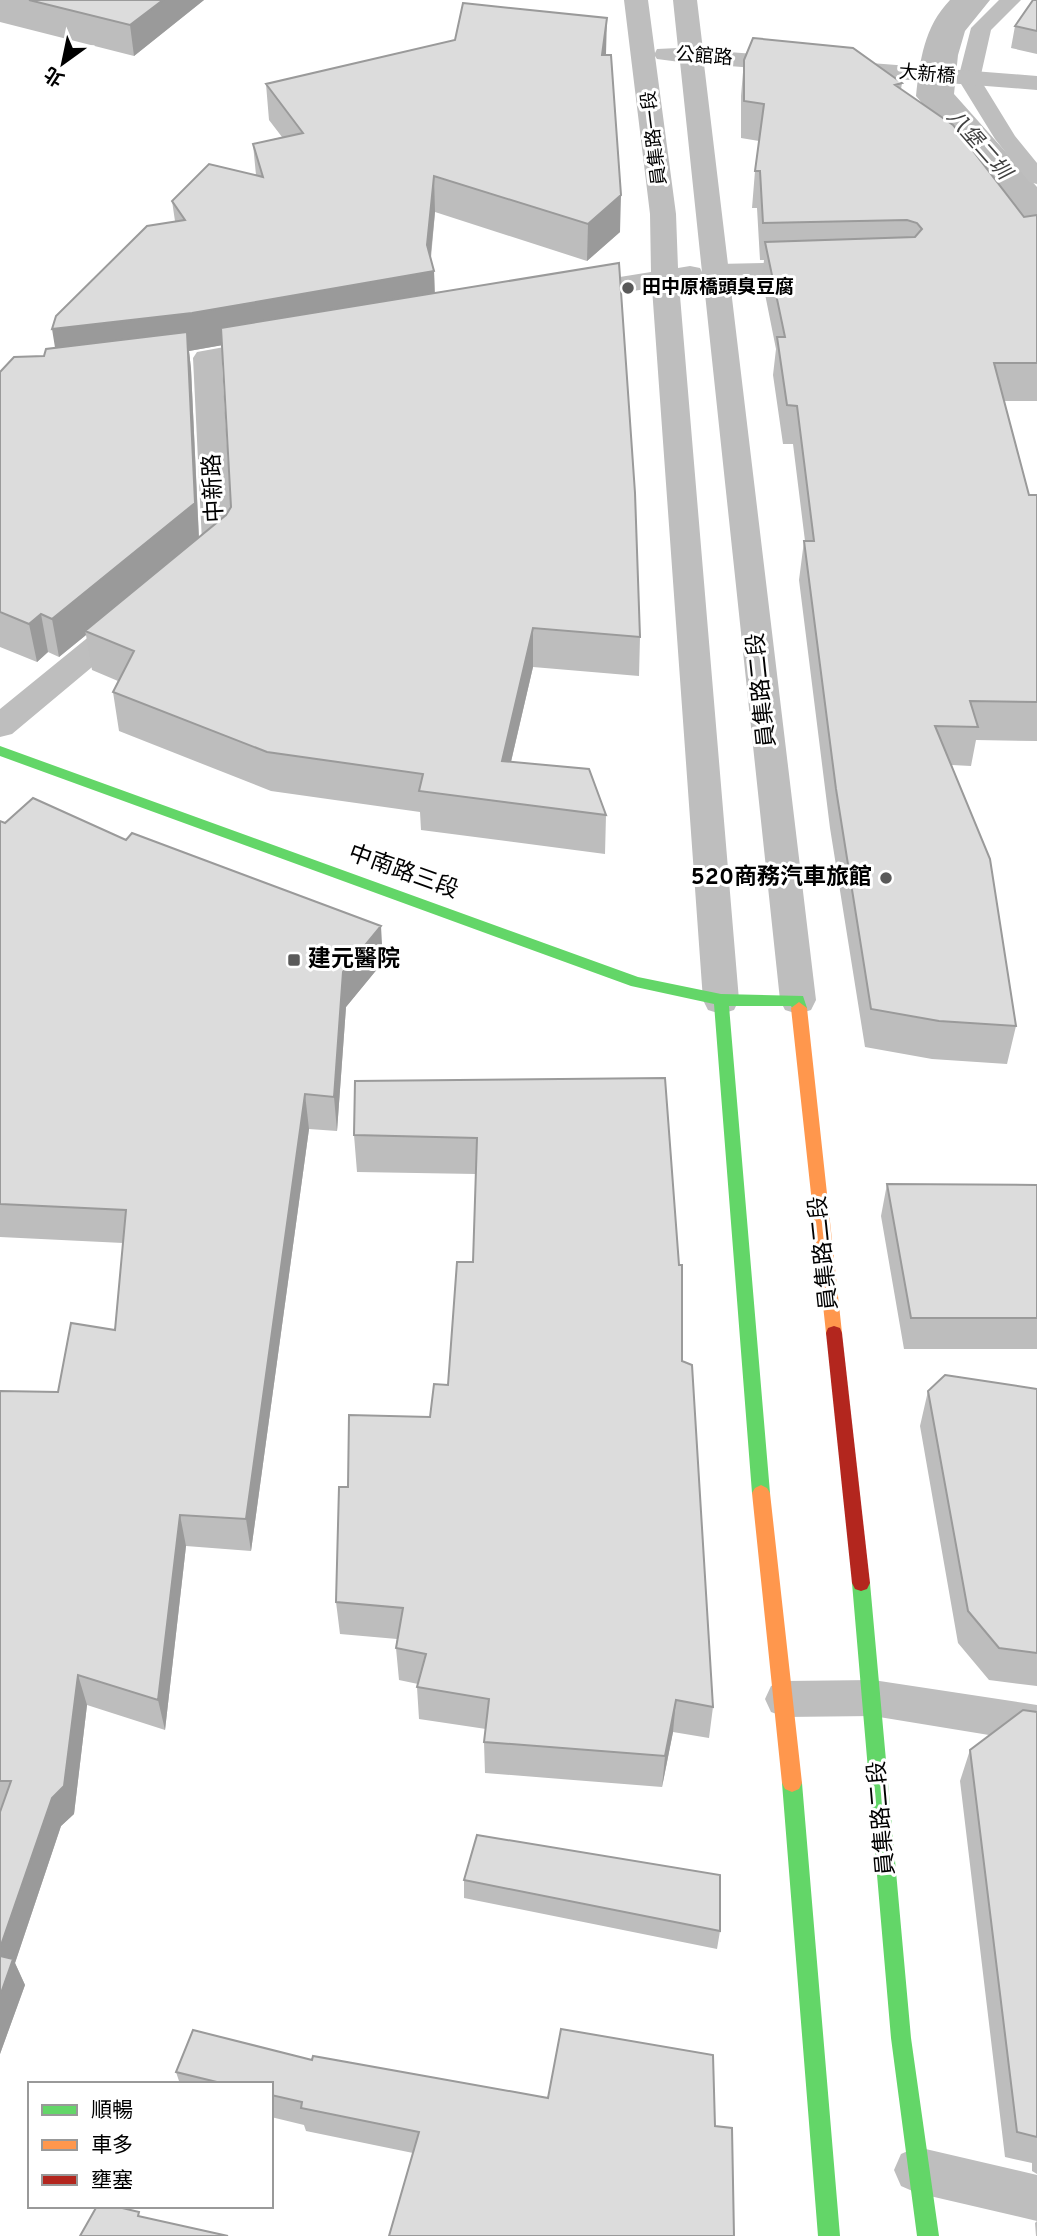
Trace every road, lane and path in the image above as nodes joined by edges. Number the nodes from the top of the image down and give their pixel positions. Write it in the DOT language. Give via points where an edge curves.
graph roads {
  1 [pos="636,0"];
  2 [pos="685,0"];
  3 [pos="1011,0"];
  4 [pos="645,53"];
  5 [pos="691,55"];
  6 [pos="889,72"];
  7 [pos="967,79"];
  8 [pos="1037,83"];
  9 [pos="1037,177"];
  10 [pos="836,269"];
  11 [pos="717,271"];
  12 [pos="665,276"];
  13 [pos="544,298"];
  14 [pos="302,341"];
  15 [pos="177,580"];
  16 [pos="146,606"];
  17 [pos="0,726"];
  18 [pos="0,751"];
  19 [pos="721,1000"];
  20 [pos="798,1000"];
  21 [pos="873,1698"];
  22 [pos="785,1699"];
  23 [pos="1037,1724"];
  24 [pos="917,2170"];
  25 [pos="1037,2198"];
  26 [pos="829,2236"];
  27 [pos="928,2236"];
  1 -- 4 [label="street, 員集路一段"];
  2 -- 5 [label="street, 員集路一段"];
  3 -- 7 [label="lane" via="981,28"];
  4 -- 5 [label="street, 公館路"];
  4 -- 12 [label="street, 員集路一段" via="663,214"];
  5 -- 6 [label="street, 公館路"];
  5 -- 11 [label="street, 員集路一段"];
  6 -- 7 [label="street, 大新橋"];
  7 -- 8 [label="street"];
  7 -- 9 [label="lane"];
  10 -- 11 [label="lane"];
  11 -- 12 [label="street"];
  11 -- 20 [label="street, 員集路二段"];
  12 -- 13 [label="street"];
  12 -- 19 [label="street"];
  14 -- 15 [label="street, 中新路" via="196,360 218,545"];
  16 -- 17 [label="street"];
  18 -- 19 [label="main road, 中南路三段" via="636,982"];
  19 -- 20 [label="main road, 中南路三段"];
  19 -- 22 [label="main road" via="763,1517"];
  20 -- 21 [label="main road, 員集路二段"];
  21 -- 22 [label="lane"];
  21 -- 23 [label="lane"];
  21 -- 24 [label="main road, 員集路二段" via="901,2038"];
  22 -- 26 [label="main road"];
  24 -- 25 [label="lane"];
  24 -- 27 [label="main road, 員集路二段"];
}
